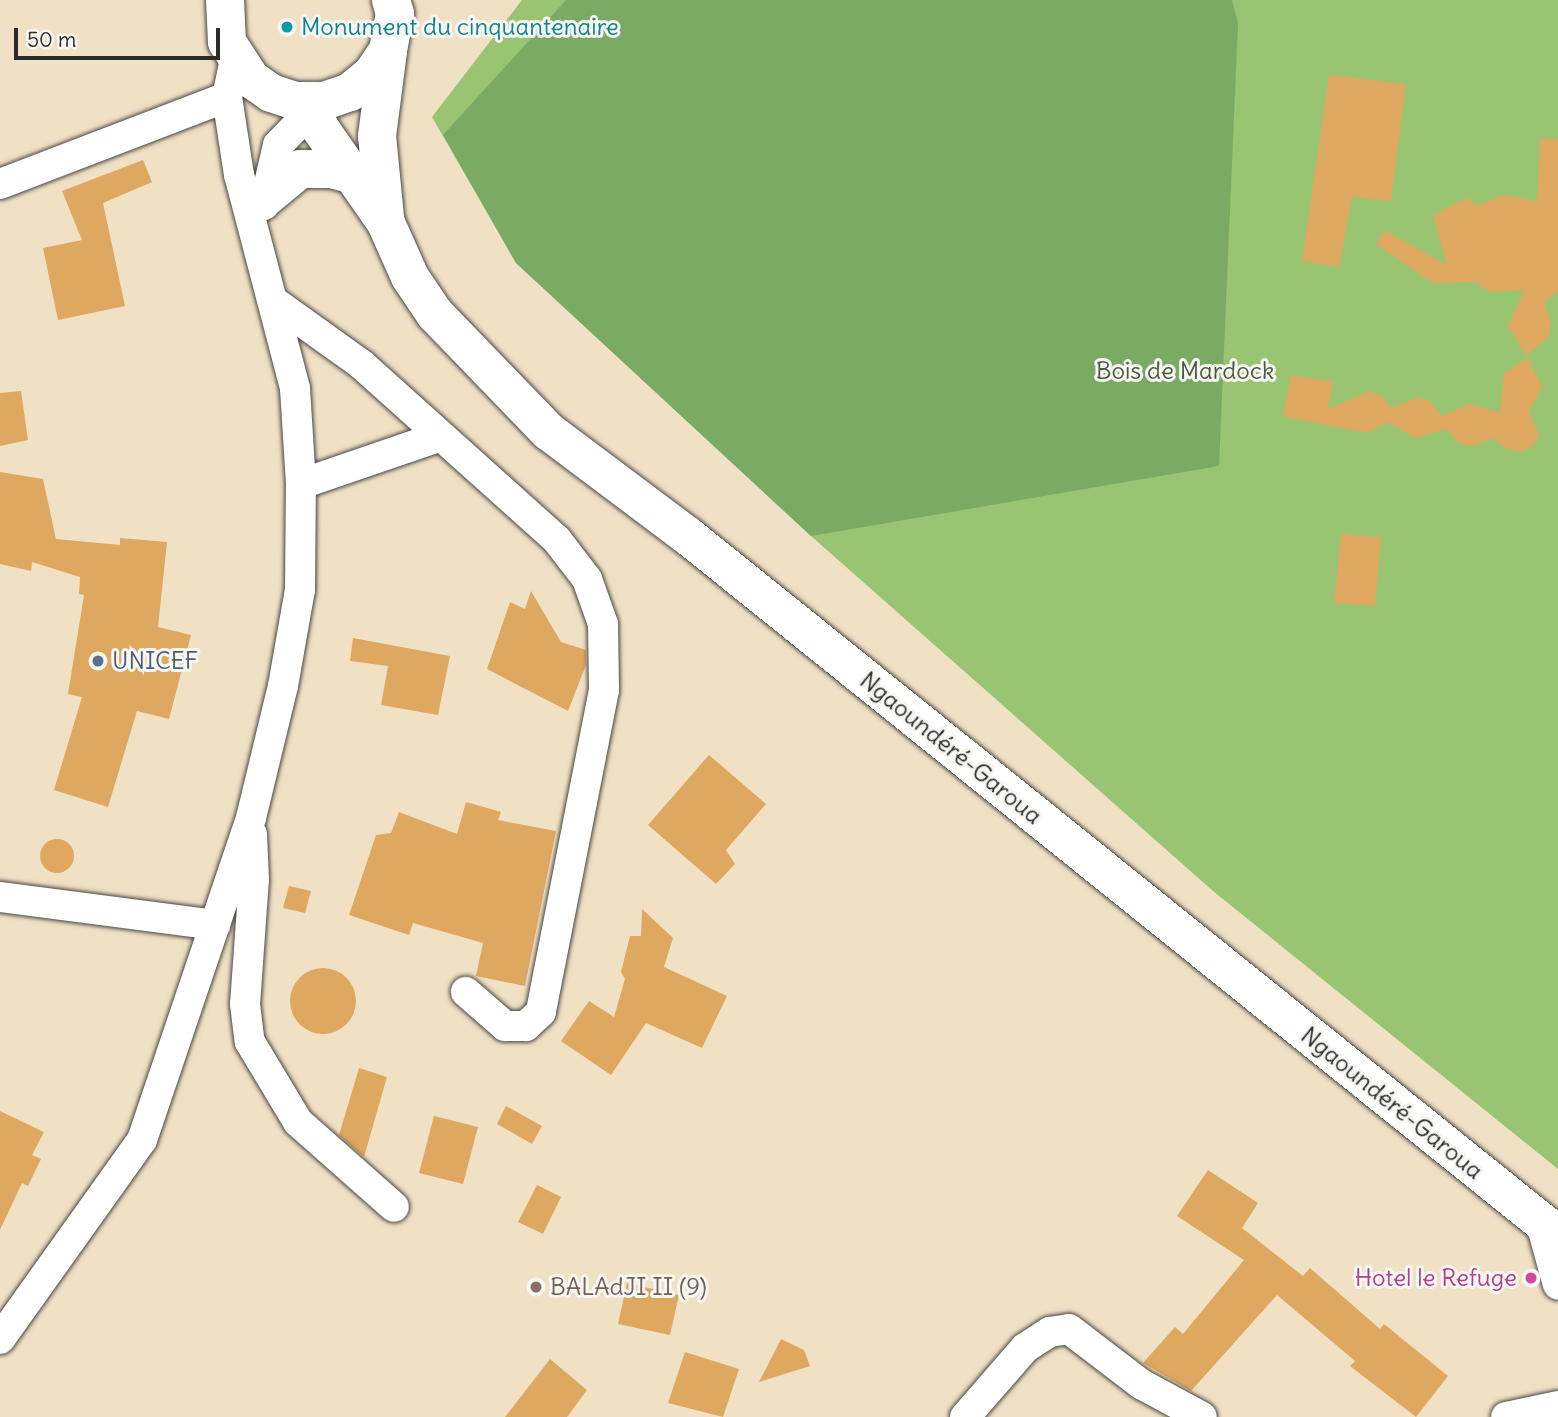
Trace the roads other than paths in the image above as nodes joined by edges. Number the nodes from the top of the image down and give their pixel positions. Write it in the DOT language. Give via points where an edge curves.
graph roads {
  1 [pos="225,0"];
  2 [pos="395,16"];
  3 [pos="235,60"];
  4 [pos="227,97"];
  5 [pos="301,108"];
  6 [pos="354,175"];
  7 [pos="0,184"];
  8 [pos="265,198"];
  9 [pos="386,223"];
  10 [pos="258,240"];
  11 [pos="273,301"];
  12 [pos="438,437"];
  13 [pos="301,484"];
  14 [pos="251,818"];
  15 [pos="0,897"];
  16 [pos="215,925"];
  17 [pos="466,992"];
  18 [pos="394,1207"];
  19 [pos="1549,1228"];
  20 [pos="1558,1285"];
  21 [pos="0,1339"];
  22 [pos="1558,1406"];
  23 [pos="965,1417"];
  24 [pos="1202,1417"];
  25 [pos="1506,1417"];
  1 -- 3 [label="highway" via="224,23"];
  2 -- 5 [label="highway" via="372,74 350,92"];
  2 -- 9 [label="highway, Ngaoundéré-Garoua" via="377,136"];
  3 -- 4 [label="street"];
  3 -- 5 [label="highway" via="261,86"];
  4 -- 7 [label="street"];
  4 -- 10 [label="street" via="239,175"];
  5 -- 6 [label="highway, Ngaoundéré-Garoua"];
  5 -- 8 [label="street" via="278,145"];
  6 -- 8 [label="highway" via="300,169"];
  6 -- 9 [label="highway, Ngaoundéré-Garoua"];
  8 -- 10 [label="street"];
  9 -- 19 [label="highway, Ngaoundéré-Garoua" via="411,277 435,314 548,430 699,545"];
  10 -- 11 [label="street"];
  11 -- 12 [label="street" via="361,364"];
  11 -- 13 [label="street" via="295,388"];
  12 -- 13 [label="street"];
  12 -- 17 [label="street" via="557,540 587,579 603,624 604,691 541,1012 526,1026 505,1026"];
  13 -- 14 [label="street" via="300,590"];
  14 -- 16 [label="street"];
  14 -- 18 [label="street" via="254,879 244,1004 250,1042 298,1122"];
  15 -- 16 [label="street"];
  16 -- 21 [label="street" via="142,1140"];
  19 -- 20 [label="street"];
  22 -- 25 [label="street"];
  23 -- 24 [label="street" via="1025,1348 1050,1332 1069,1329 1141,1384"];
}
